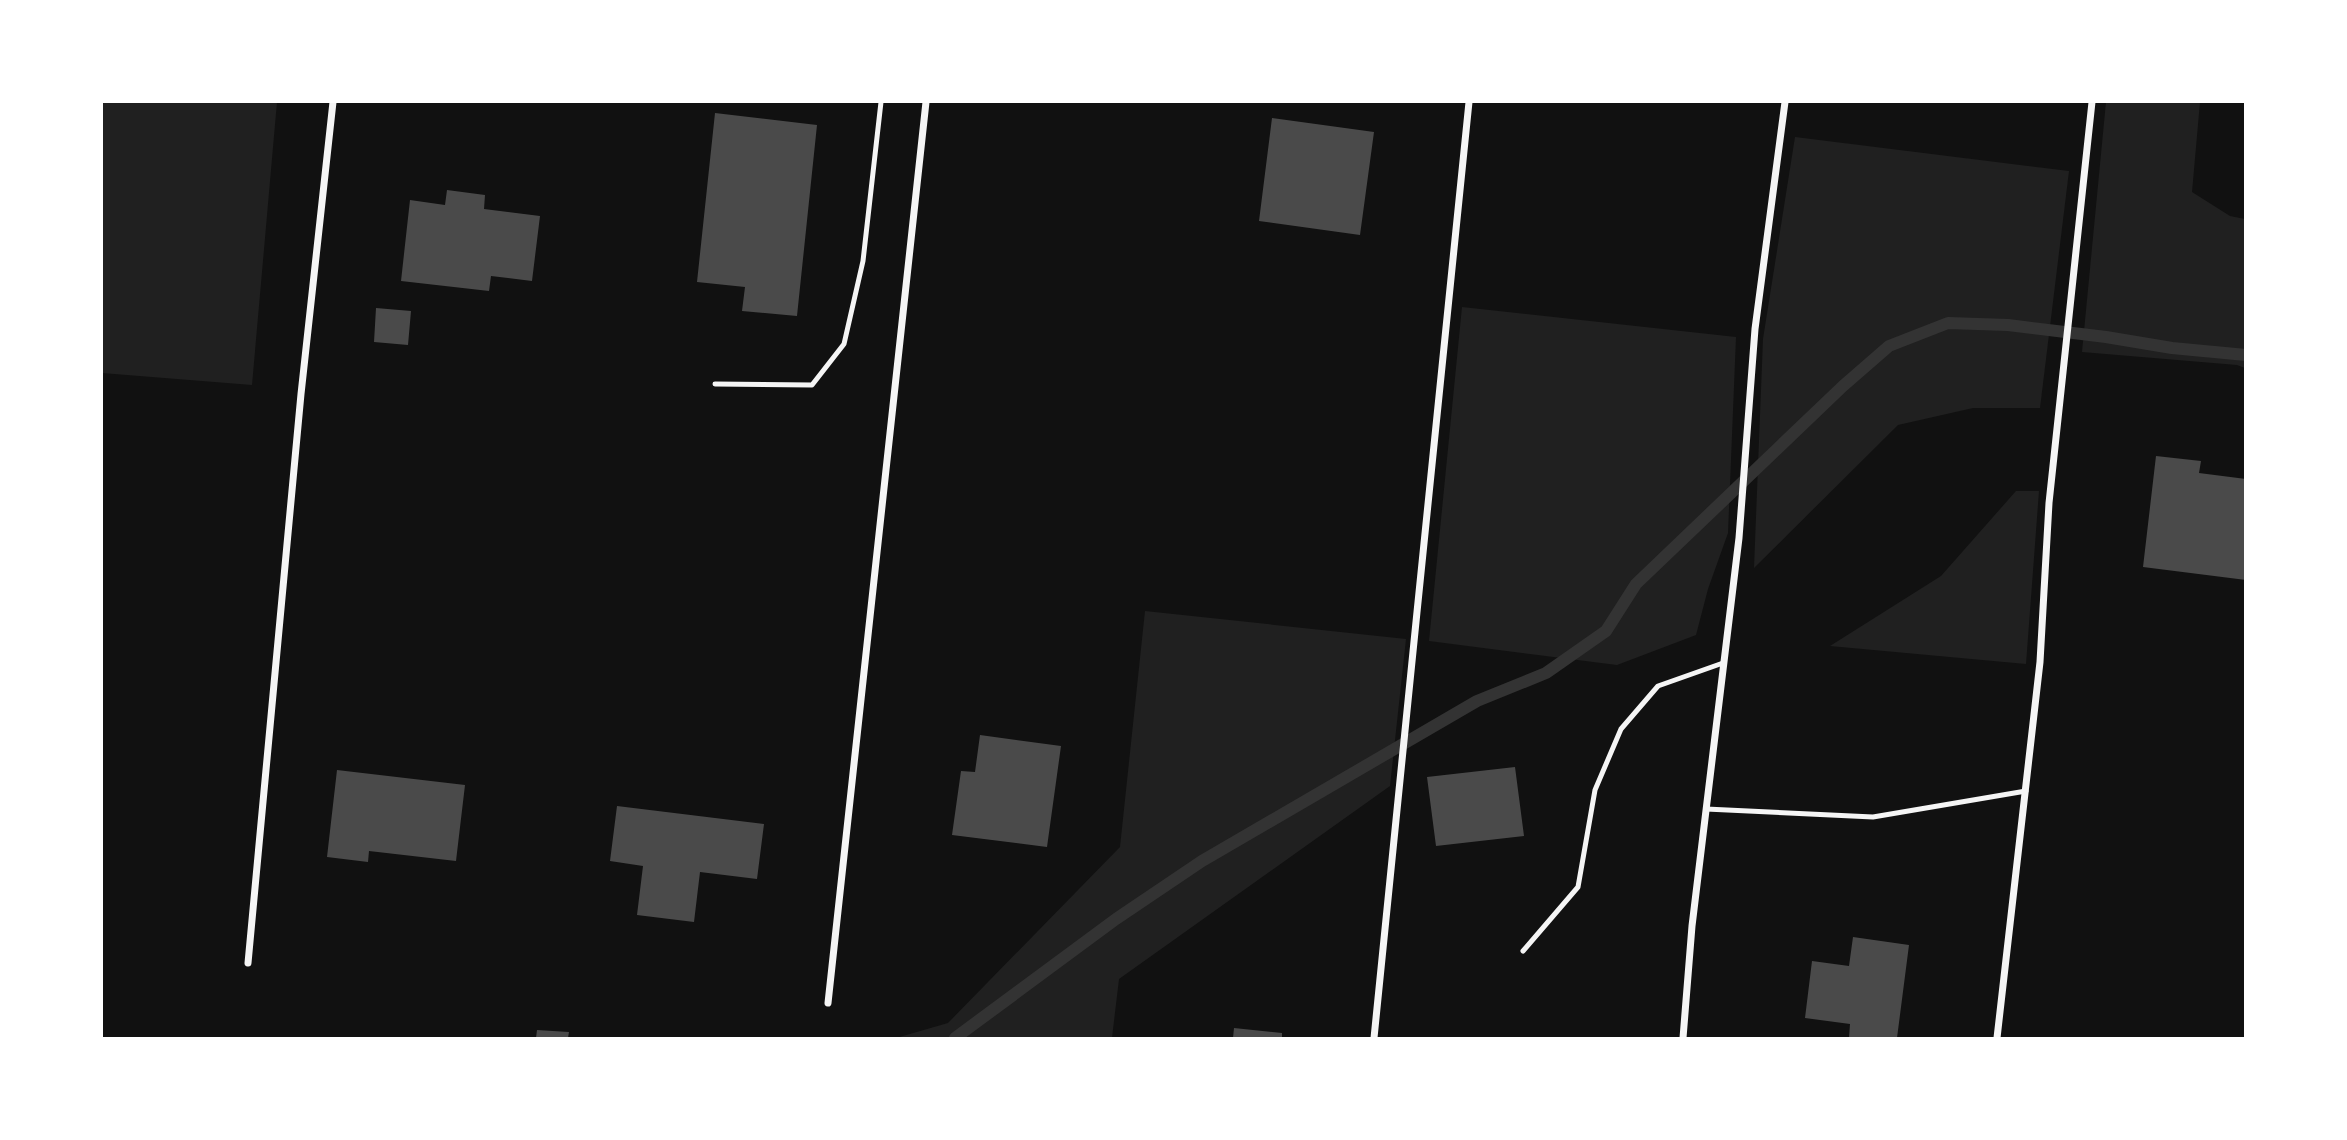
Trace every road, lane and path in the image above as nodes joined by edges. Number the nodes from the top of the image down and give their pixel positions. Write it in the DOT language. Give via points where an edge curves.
graph roads {
  1 [pos="332,102"];
  2 [pos="881,102"];
  3 [pos="926,102"];
  4 [pos="1469,102"];
  5 [pos="1785,102"];
  6 [pos="2092,102"];
  7 [pos="715,384"];
  8 [pos="1723,663"];
  9 [pos="2026,791"];
  10 [pos="1706,809"];
  11 [pos="1523,951"];
  12 [pos="248,962"];
  13 [pos="828,1003"];
  14 [pos="1374,1038"];
  15 [pos="1683,1038"];
  16 [pos="1997,1038"];
  1 -- 12 [label="street"];
  2 -- 7 [label="lane" via="863,261 844,344 812,385"];
  3 -- 13 [label="street"];
  4 -- 14 [label="street"];
  5 -- 8 [label="street" via="1755,329 1739,538"];
  6 -- 9 [label="street" via="2049,503 2040,662"];
  8 -- 10 [label="street"];
  8 -- 11 [label="lane" via="1658,686 1621,729 1595,790 1578,887"];
  9 -- 10 [label="lane" via="1873,817"];
  9 -- 16 [label="street"];
  10 -- 15 [label="street"];
}
